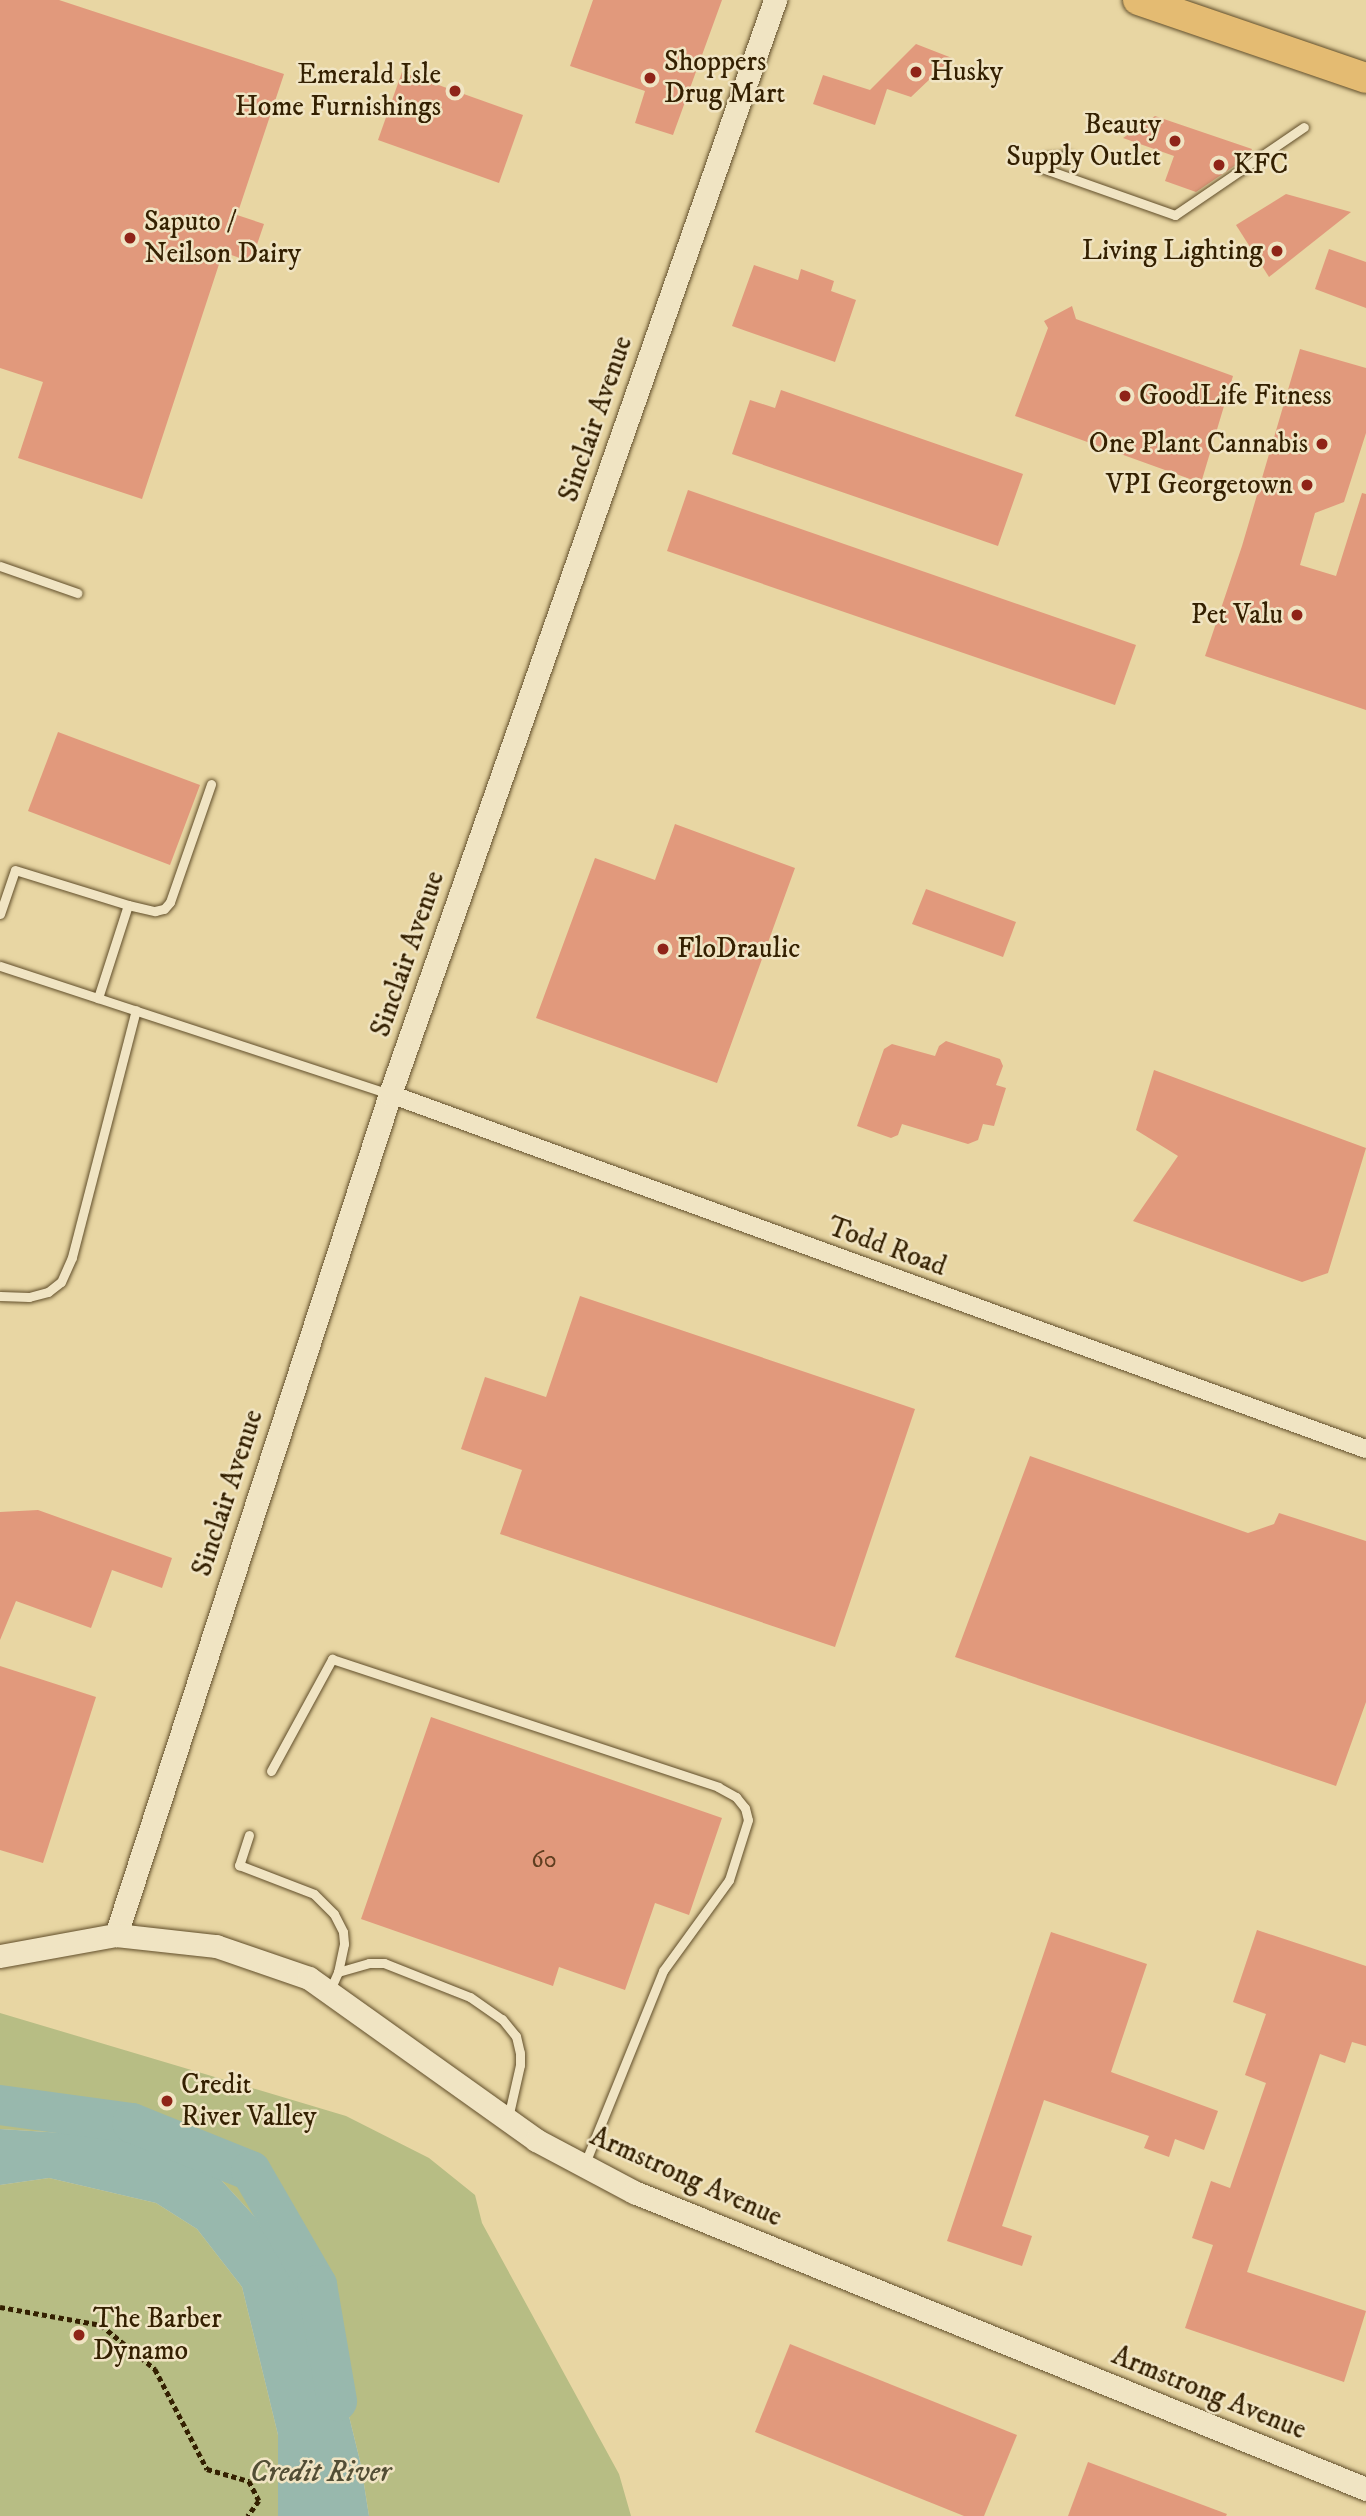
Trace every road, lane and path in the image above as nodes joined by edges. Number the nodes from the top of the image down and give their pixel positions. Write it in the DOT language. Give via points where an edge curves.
graph roads {
  1 [pos="775,0"];
  2 [pos="1138,0"];
  3 [pos="1366,78"];
  4 [pos="1304,127"];
  5 [pos="1069,156"];
  6 [pos="0,566"];
  7 [pos="77,593"];
  8 [pos="211,784"];
  9 [pos="128,905"];
  10 [pos="0,914"];
  11 [pos="0,967"];
  12 [pos="98,998"];
  13 [pos="135,1010"];
  14 [pos="390,1094"];
  15 [pos="0,1296"];
  16 [pos="1366,1449"];
  17 [pos="271,1771"];
  18 [pos="249,1835"];
  19 [pos="116,1935"];
  20 [pos="0,1956"];
  21 [pos="334,1982"];
  22 [pos="507,2120"];
  23 [pos="584,2166"];
  24 [pos="0,2307"];
  25 [pos="1366,2489"];
  26 [pos="248,2516"];
  1 -- 14 [label="street, Sinclair Avenue"];
  2 -- 3 [label="main road"];
  4 -- 5 [label="lane" via="1175,215 1042,168 1045,158"];
  6 -- 7 [label="lane"];
  8 -- 9 [label="lane" via="170,902 155,911"];
  9 -- 10 [label="lane" via="15,870"];
  9 -- 12 [label="lane"];
  11 -- 12 [label="lane"];
  12 -- 13 [label="lane"];
  13 -- 14 [label="lane"];
  13 -- 15 [label="lane" via="72,1257 61,1282 48,1292 29,1297"];
  14 -- 16 [label="street, Todd Road"];
  14 -- 19 [label="street, Sinclair Avenue"];
  17 -- 23 [label="lane" via="332,1659 718,1787 745,1808 748,1820 729,1880 663,1971"];
  18 -- 21 [label="lane" via="239,1865 314,1894 334,1914 344,1944"];
  19 -- 20 [label="street, Armstrong Avenue"];
  19 -- 21 [label="street, Armstrong Avenue" via="216,1946"];
  21 -- 22 [label="street, Armstrong Avenue"];
  21 -- 22 [label="lane" via="369,1963 384,1964 470,1997 502,2019 516,2036 520,2053"];
  22 -- 23 [label="street, Armstrong Avenue"];
  23 -- 25 [label="street, Armstrong Avenue" via="634,2192"];
  24 -- 26 [label="path" via="101,2325 155,2369 207,2469 249,2481 259,2501"];
}
